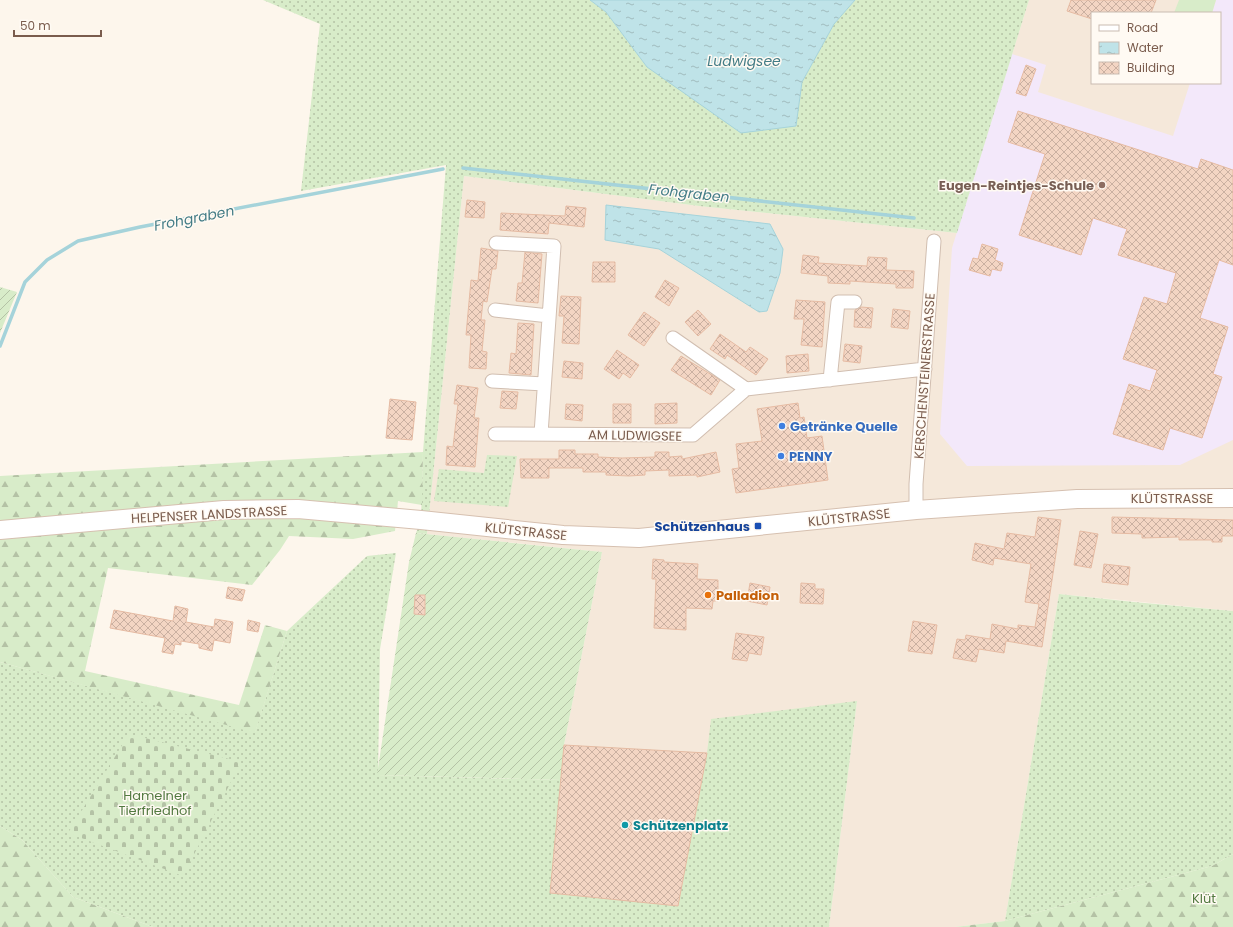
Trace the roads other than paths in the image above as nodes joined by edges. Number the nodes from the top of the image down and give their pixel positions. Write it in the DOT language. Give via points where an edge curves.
graph roads {
  1 [pos="934,241"];
  2 [pos="496,243"];
  3 [pos="855,302"];
  4 [pos="495,310"];
  5 [pos="549,316"];
  6 [pos="672,338"];
  7 [pos="924,369"];
  8 [pos="830,380"];
  9 [pos="492,381"];
  10 [pos="544,384"];
  11 [pos="746,389"];
  12 [pos="495,434"];
  13 [pos="541,434"];
  14 [pos="1233,498"];
  15 [pos="916,510"];
  16 [pos="465,525"];
  17 [pos="0,530"];
  1 -- 7 [label="street, KERSCHENSTEINERSTRASSE"];
  2 -- 5 [label="street" via="554,246"];
  3 -- 8 [label="street" via="838,302"];
  4 -- 5 [label="street"];
  5 -- 10 [label="street"];
  6 -- 11 [label="street"];
  7 -- 8 [label="street"];
  7 -- 15 [label="street, KERSCHENSTEINERSTRASSE"];
  8 -- 11 [label="street"];
  9 -- 10 [label="street"];
  10 -- 13 [label="street"];
  11 -- 13 [label="street, AM LUDWIGSEE" via="693,435"];
  12 -- 13 [label="street, AM LUDWIGSEE"];
  14 -- 15 [label="main road, KLÜTSTRASSE" via="1077,499"];
  15 -- 16 [label="main road, KLÜTSTRASSE" via="639,538 563,535"];
  16 -- 17 [label="main road, HELPENSER LANDSTRASSE" via="298,509 224,510"];
}
